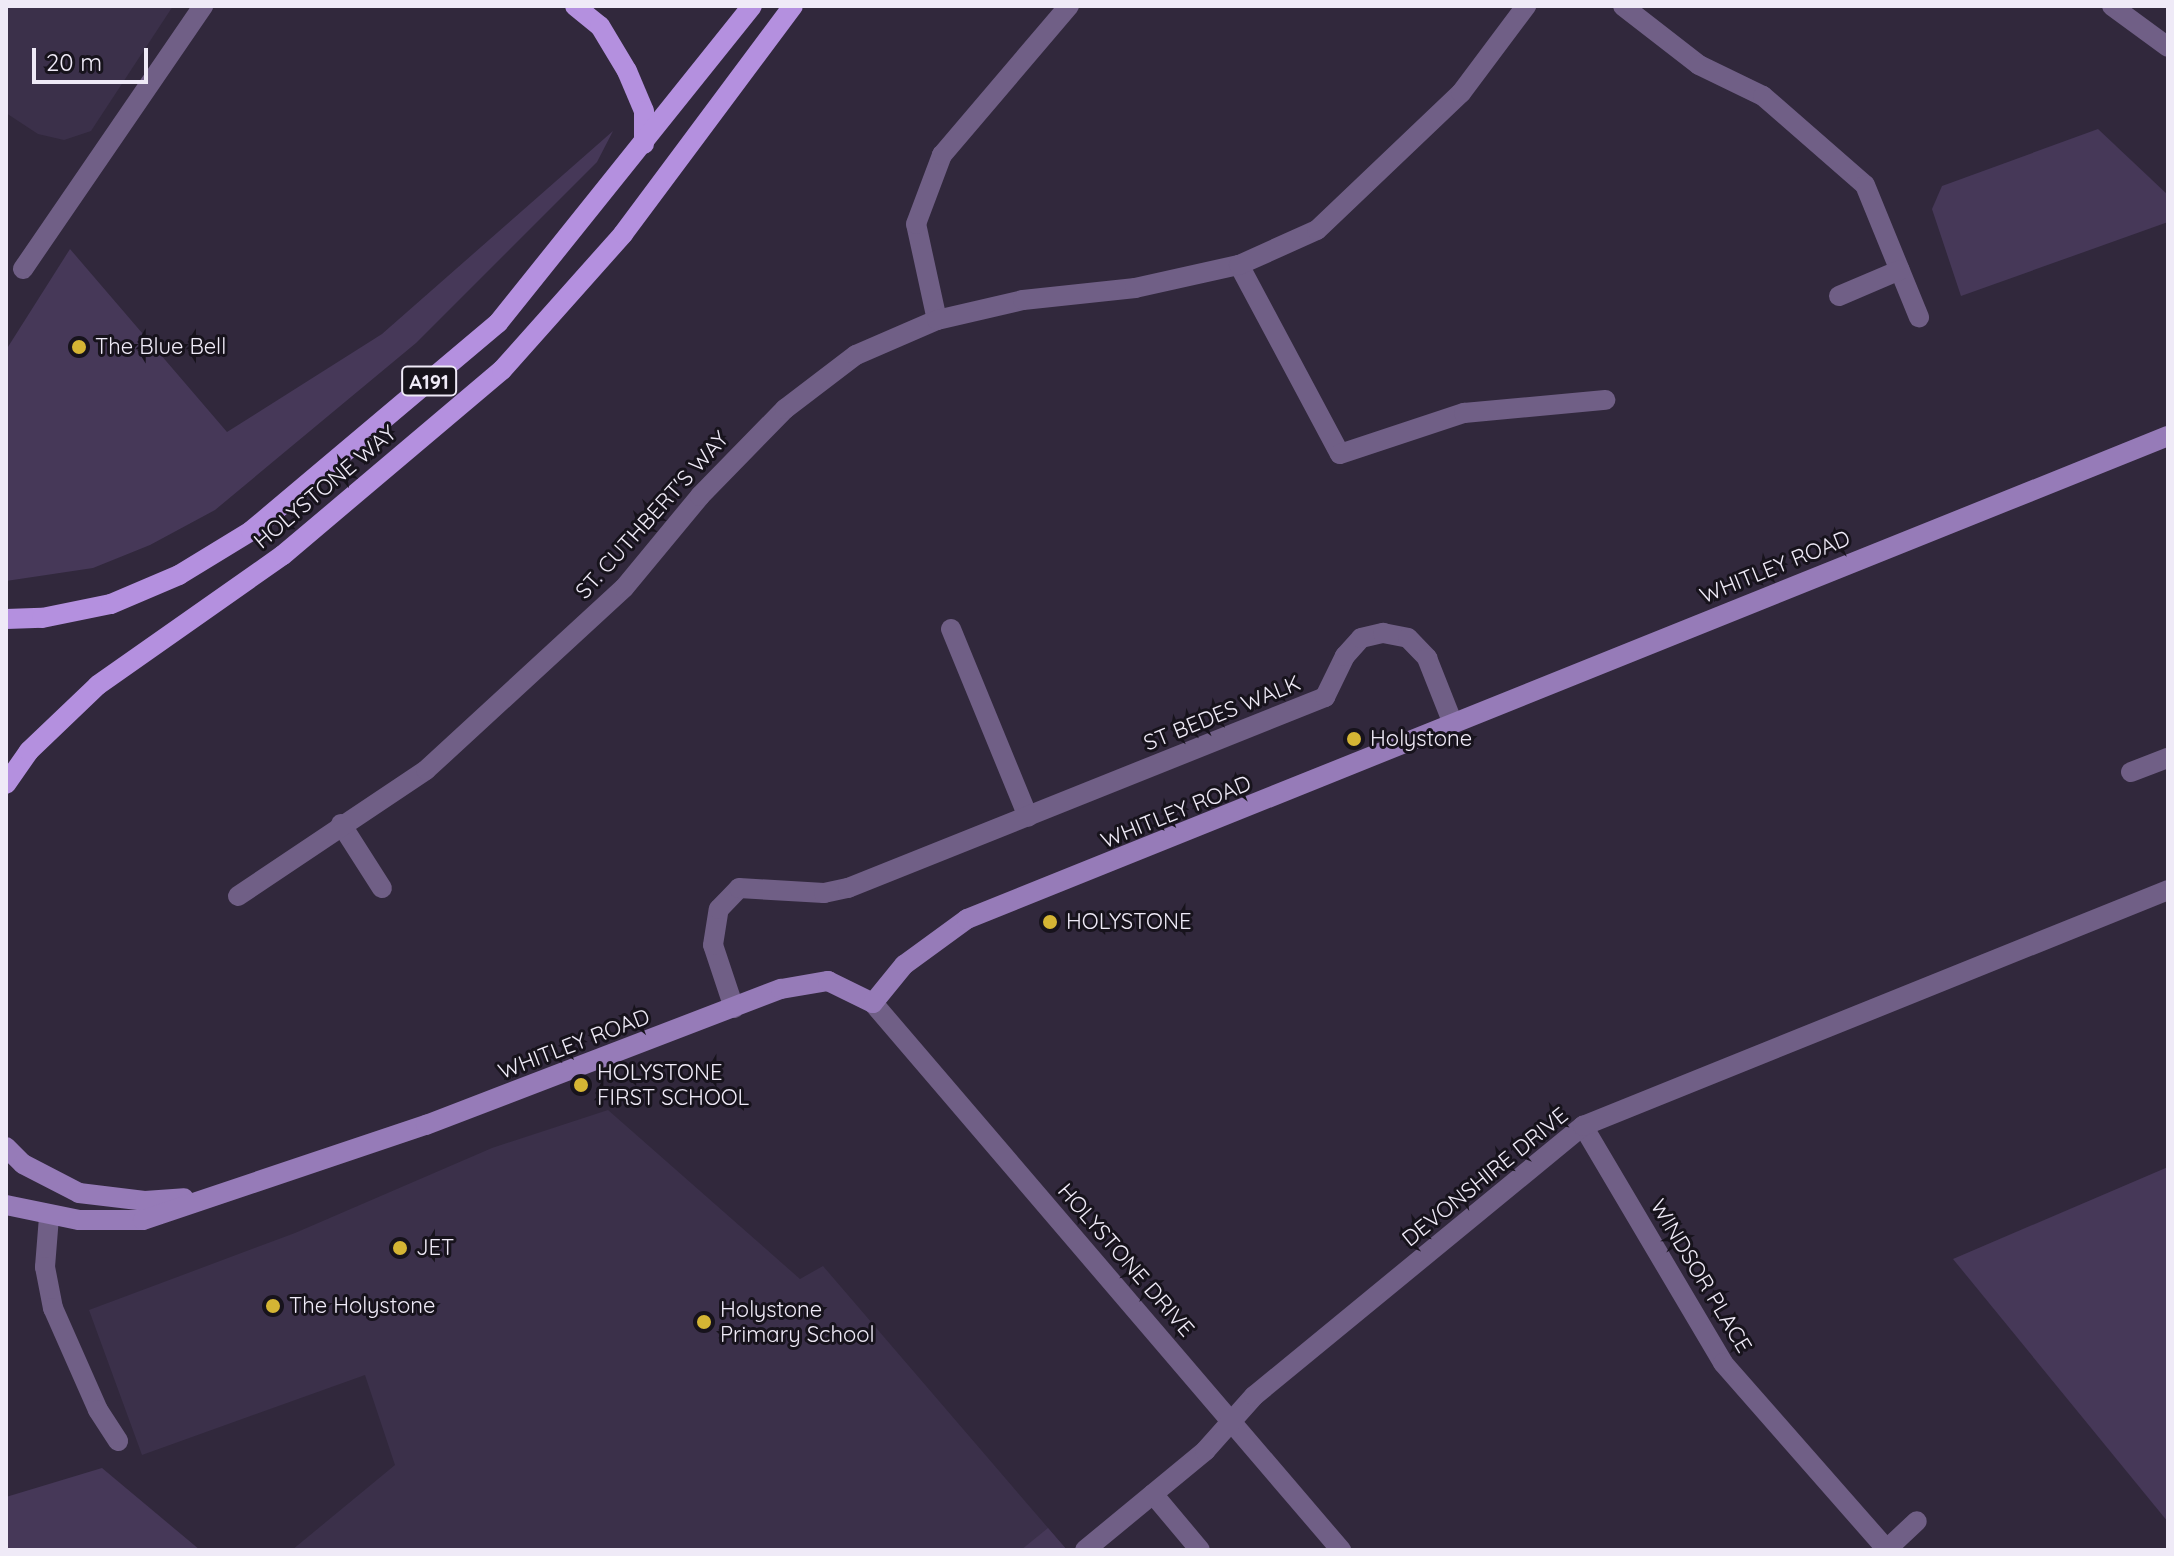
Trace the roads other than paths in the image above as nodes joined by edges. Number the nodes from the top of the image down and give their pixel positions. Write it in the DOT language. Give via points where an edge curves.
graph roads {
  1 [pos="575,6"];
  2 [pos="752,6"];
  3 [pos="793,6"];
  4 [pos="1069,6"];
  5 [pos="1526,6"];
  6 [pos="1623,6"];
  7 [pos="2112,6"];
  8 [pos="204,7"];
  9 [pos="2168,47"];
  10 [pos="644,144"];
  11 [pos="1239,265"];
  12 [pos="23,269"];
  13 [pos="1900,270"];
  14 [pos="1839,296"];
  15 [pos="1919,317"];
  16 [pos="937,320"];
  17 [pos="1605,400"];
  18 [pos="2168,436"];
  19 [pos="6,619"];
  20 [pos="951,629"];
  21 [pos="1452,721"];
  22 [pos="2168,758"];
  23 [pos="2131,772"];
  24 [pos="6,784"];
  25 [pos="1028,817"];
  26 [pos="341,824"];
  27 [pos="382,888"];
  28 [pos="2168,890"];
  29 [pos="238,896"];
  30 [pos="873,1003"];
  31 [pos="734,1008"];
  32 [pos="1583,1126"];
  33 [pos="6,1147"];
  34 [pos="216,1195"];
  35 [pos="6,1205"];
  36 [pos="49,1217"];
  37 [pos="1232,1419"];
  38 [pos="118,1441"];
  39 [pos="1153,1494"];
  40 [pos="1917,1521"];
  41 [pos="1085,1550"];
  42 [pos="1200,1550"];
  43 [pos="1341,1550"];
  44 [pos="1887,1550"];
  1 -- 10 [label="main road" via="600,26 627,71 644,111"];
  2 -- 10 [label="main road, HOLYSTONE WAY / A191"];
  3 -- 24 [label="main road, HOLYSTONE WAY / A191" via="623,234 502,370 283,555 98,685 29,751"];
  4 -- 16 [label="street" via="942,155 916,224"];
  5 -- 11 [label="street, ST. CUTHBERT'S WAY" via="1461,93 1346,204 1317,230"];
  6 -- 13 [label="street" via="1699,65 1763,96 1865,185"];
  7 -- 9 [label="street"];
  8 -- 12 [label="street"];
  10 -- 19 [label="main road, HOLYSTONE WAY / A191" via="498,323 251,531 179,575 111,604 42,618"];
  11 -- 16 [label="street, ST. CUTHBERT'S WAY" via="1135,288 1023,300"];
  11 -- 17 [label="street" via="1340,454 1464,413"];
  13 -- 14 [label="street"];
  13 -- 15 [label="street"];
  16 -- 26 [label="street, ST. CUTHBERT'S WAY" via="856,355 785,409 700,496 624,588 426,770"];
  18 -- 21 [label="street, WHITLEY ROAD"];
  20 -- 25 [label="street"];
  21 -- 25 [label="street, ST BEDES WALK" via="1427,658 1408,638 1383,633 1361,638 1325,697"];
  21 -- 30 [label="street, WHITLEY ROAD" via="1203,828 967,919 904,965"];
  22 -- 23 [label="street"];
  25 -- 31 [label="street, ST BEDES WALK" via="848,888 824,893 739,888 719,909 713,945"];
  26 -- 27 [label="street"];
  26 -- 29 [label="street, ST. CUTHBERT'S WAY"];
  28 -- 32 [label="street, DEVONSHIRE DRIVE"];
  30 -- 31 [label="street, WHITLEY ROAD" via="828,981 809,981"];
  30 -- 37 [label="street, HOLYSTONE DRIVE"];
  31 -- 34 [label="street, WHITLEY ROAD" via="426,1125"];
  32 -- 37 [label="street, DEVONSHIRE DRIVE"];
  32 -- 44 [label="street, WINDSOR PLACE" via="1723,1363"];
  33 -- 34 [label="street, WHITLEY ROAD" via="23,1164 79,1193 145,1201"];
  34 -- 36 [label="street, WHITLEY ROAD" via="143,1220"];
  35 -- 36 [label="street, WHITLEY ROAD"];
  36 -- 38 [label="street" via="45,1267 53,1308 98,1410"];
  37 -- 39 [label="street, DEVONSHIRE DRIVE" via="1205,1451"];
  37 -- 43 [label="street, HOLYSTONE DRIVE"];
  39 -- 41 [label="street, DEVONSHIRE DRIVE"];
  39 -- 42 [label="street"];
  40 -- 44 [label="street, WINDSOR PLACE"];
}
